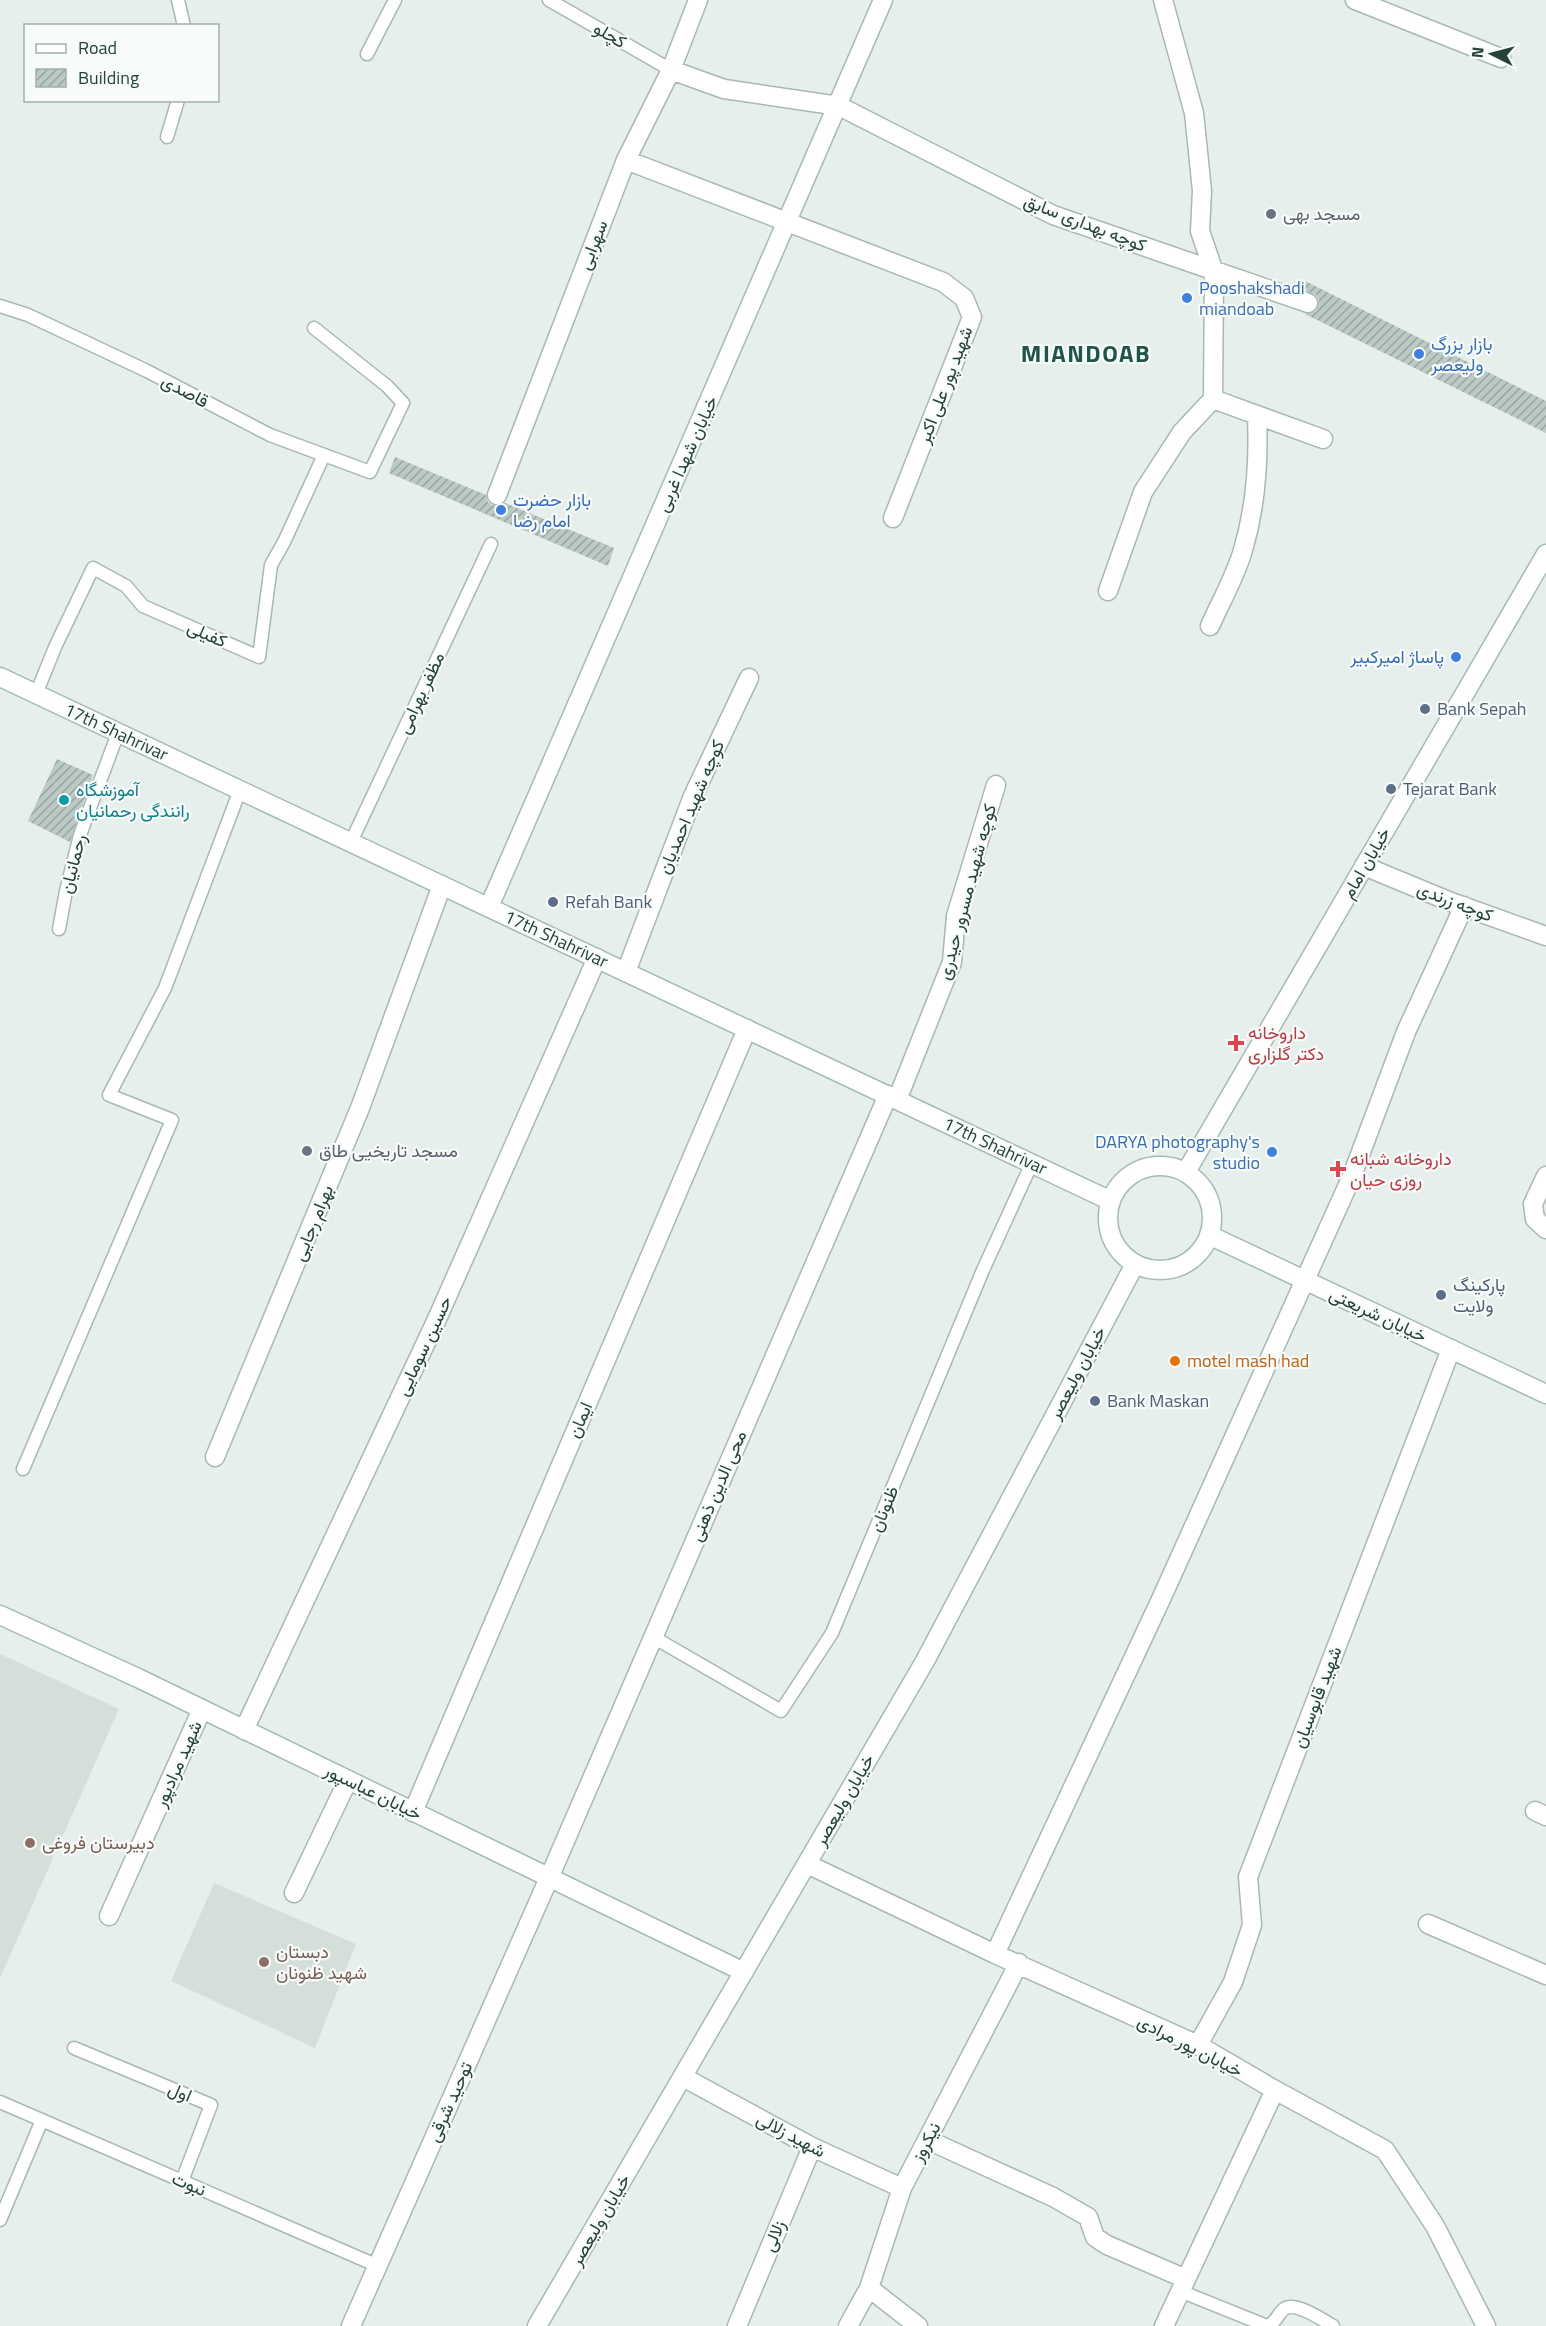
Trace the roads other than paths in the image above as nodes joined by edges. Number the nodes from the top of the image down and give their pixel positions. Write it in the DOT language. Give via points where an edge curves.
graph roads {
  1 [pos="178,0"];
  2 [pos="395,0"];
  3 [pos="549,0"];
  4 [pos="698,0"];
  5 [pos="884,0"];
  6 [pos="1163,0"];
  7 [pos="1355,0"];
  8 [pos="183,24"];
  9 [pos="367,54"];
  10 [pos="1501,58"];
  11 [pos="671,70"];
  12 [pos="177,102"];
  13 [pos="839,106"];
  14 [pos="167,137"];
  15 [pos="626,160"];
  16 [pos="788,223"];
  17 [pos="1214,272"];
  18 [pos="1308,303"];
  19 [pos="0,306"];
  20 [pos="315,328"];
  21 [pos="1213,399"];
  22 [pos="1257,417"];
  23 [pos="1323,439"];
  24 [pos="324,455"];
  25 [pos="497,495"];
  26 [pos="893,518"];
  27 [pos="491,544"];
  28 [pos="1546,554"];
  29 [pos="1108,591"];
  30 [pos="1210,626"];
  31 [pos="0,677"];
  32 [pos="749,678"];
  33 [pos="36,694"];
  34 [pos="118,733"];
  35 [pos="996,784"];
  36 [pos="240,790"];
  37 [pos="351,842"];
  38 [pos="1364,866"];
  39 [pos="442,885"];
  40 [pos="1464,906"];
  41 [pos="489,907"];
  42 [pos="59,929"];
  43 [pos="1546,936"];
  44 [pos="597,958"];
  45 [pos="626,972"];
  46 [pos="747,1029"];
  47 [pos="892,1097"];
  48 [pos="1032,1163"];
  49 [pos="1186,1172"];
  50 [pos="1546,1176"];
  51 [pos="1111,1201"];
  52 [pos="1546,1229"];
  53 [pos="1209,1235"];
  54 [pos="1135,1264"];
  55 [pos="1305,1280"];
  56 [pos="1451,1349"];
  57 [pos="1546,1394"];
  58 [pos="215,1457"];
  59 [pos="23,1469"];
  60 [pos="0,1615"];
  61 [pos="653,1637"];
  62 [pos="202,1709"];
  63 [pos="244,1730"];
  64 [pos="348,1780"];
  65 [pos="413,1812"];
  66 [pos="807,1864"];
  67 [pos="549,1878"];
  68 [pos="294,1893"];
  69 [pos="109,1916"];
  70 [pos="1428,1924"];
  71 [pos="995,1954"];
  72 [pos="1019,1963"];
  73 [pos="744,1972"];
  74 [pos="1546,1975"];
  75 [pos="1198,2046"];
  76 [pos="74,2048"];
  77 [pos="683,2077"];
  78 [pos="1275,2090"];
  79 [pos="0,2102"];
  80 [pos="42,2120"];
  81 [pos="928,2139"];
  82 [pos="812,2147"];
  83 [pos="182,2181"];
  84 [pos="902,2188"];
  85 [pos="0,2220"];
  86 [pos="378,2266"];
  87 [pos="1183,2285"];
  88 [pos="869,2288"];
  89 [pos="351,2326"];
  90 [pos="537,2326"];
  91 [pos="737,2326"];
  92 [pos="848,2326"];
  93 [pos="918,2326"];
  94 [pos="1164,2326"];
  95 [pos="1267,2326"];
  96 [pos="1333,2326"];
  97 [pos="1486,2326"];
  1 -- 8 [label="lane"];
  2 -- 9 [label="lane"];
  3 -- 11 [label="lane, کچلو"];
  4 -- 11 [label="street, سهرابی"];
  5 -- 13 [label="street, خیابان شهدا غربی"];
  6 -- 17 [label="street" via="1194,113 1202,191 1200,231"];
  7 -- 10 [label="street"];
  11 -- 13 [label="street, کوچه بهداری سابق" via="724,89"];
  11 -- 15 [label="street, سهرابی"];
  12 -- 14 [label="lane"];
  13 -- 16 [label="street, خیابان شهدا غربی"];
  13 -- 17 [label="street, کوچه بهداری سابق" via="1053,214"];
  15 -- 16 [label="street, شهید پور علی اکبر"];
  15 -- 25 [label="street, سهرابی"];
  16 -- 26 [label="street, شهید پور علی اکبر" via="943,282 964,298 972,317"];
  16 -- 41 [label="street, خیابان شهدا غربی"];
  17 -- 18 [label="street, کوچه بهداری سابق"];
  17 -- 21 [label="street"];
  19 -- 24 [label="lane, قاصدی" via="28,315 147,371 270,435"];
  20 -- 24 [label="lane, قاصدی" via="403,403 370,472"];
  21 -- 22 [label="street"];
  21 -- 29 [label="street" via="1182,432 1143,492"];
  22 -- 23 [label="street"];
  22 -- 30 [label="street" via="1255,496 1243,551"];
  24 -- 33 [label="lane, کفیلی" via="271,565 259,657 143,606 126,586 93,568"];
  27 -- 37 [label="lane, مظفر بهرامی"];
  28 -- 38 [label="street, خیابان امام"];
  31 -- 33 [label="street, 17th Shahrivar"];
  32 -- 45 [label="street, کوچه شهید احمدیان" via="693,796"];
  33 -- 34 [label="street, 17th Shahrivar"];
  34 -- 36 [label="street, 17th Shahrivar"];
  34 -- 42 [label="lane, رحمانیان" via="80,835"];
  35 -- 47 [label="street, کوچه شهید مسرور حیدری" via="956,916 952,962"];
  36 -- 37 [label="street, 17th Shahrivar"];
  36 -- 59 [label="lane" via="165,988 109,1095 172,1120"];
  37 -- 39 [label="street, 17th Shahrivar"];
  38 -- 40 [label="street, کوچه زرندی"];
  38 -- 49 [label="street, خیابان امام"];
  39 -- 41 [label="street, 17th Shahrivar"];
  39 -- 58 [label="street, بهرام رجایی" via="360,1108"];
  40 -- 43 [label="street, کوچه زرندی"];
  40 -- 55 [label="street" via="1406,1032 1352,1176"];
  41 -- 44 [label="street, 17th Shahrivar"];
  44 -- 45 [label="street, 17th Shahrivar"];
  44 -- 63 [label="street, حسین سومایی" via="437,1319"];
  45 -- 46 [label="street, 17th Shahrivar"];
  46 -- 47 [label="street, 17th Shahrivar"];
  46 -- 65 [label="street, ایمان"];
  47 -- 48 [label="street, 17th Shahrivar"];
  47 -- 61 [label="street, محی الدین ذهنی"];
  48 -- 51 [label="street, 17th Shahrivar"];
  48 -- 61 [label="lane, ظنونان" via="983,1270 832,1633 781,1711"];
  49 -- 51 [label="street" via="1151,1167 1134,1173 1120,1185"];
  49 -- 53 [label="street" via="1202,1187 1211,1206"];
  50 -- 52 [label="street" via="1533,1204 1535,1219"];
  51 -- 54 [label="street" via="1110,1230 1123,1255"];
  53 -- 54 [label="street" via="1201,1251 1170,1270 1152,1270"];
  53 -- 55 [label="street, خیابان شریعتی"];
  54 -- 66 [label="street, خیابان ولیعصر" via="925,1661"];
  55 -- 56 [label="street, خیابان شریعتی"];
  55 -- 71 [label="street"];
  56 -- 57 [label="street, خیابان شریعتی"];
  56 -- 75 [label="street, شهید قابوسیان" via="1248,1877 1252,1925 1233,1982"];
  60 -- 62 [label="street, خیابان عباسپور"];
  61 -- 67 [label="street, محی الدین ذهنی"];
  62 -- 63 [label="street, خیابان عباسپور"];
  62 -- 69 [label="street, شهید مرادپور"];
  63 -- 64 [label="street, خیابان عباسپور"];
  64 -- 65 [label="street, خیابان عباسپور"];
  64 -- 68 [label="street"];
  65 -- 67 [label="street, خیابان عباسپور"];
  66 -- 71 [label="street, خیابان پور مرادی"];
  66 -- 73 [label="street, خیابان ولیعصر"];
  67 -- 73 [label="street, خیابان عباسپور"];
  67 -- 86 [label="street, توحید شرقی"];
  70 -- 74 [label="street"];
  71 -- 72 [label="street, خیابان پور مرادی"];
  72 -- 75 [label="street, خیابان پور مرادی"];
  72 -- 81 [label="street, نیکروز"];
  73 -- 77 [label="street, خیابان ولیعصر"];
  75 -- 78 [label="street, خیابان پور مرادی"];
  76 -- 83 [label="lane, اول" via="211,2105"];
  77 -- 82 [label="street, شهید زلالی"];
  77 -- 90 [label="street, خیابان ولیعصر"];
  78 -- 87 [label="street"];
  78 -- 97 [label="street, خیابان پور مرادی" via="1385,2150 1435,2226"];
  79 -- 80 [label="lane, نبوت"];
  80 -- 83 [label="lane, نبوت"];
  80 -- 85 [label="lane"];
  81 -- 84 [label="street, نیکروز"];
  81 -- 87 [label="street" via="1088,2217 1095,2237"];
  82 -- 84 [label="street, شهید زلالی"];
  82 -- 91 [label="street, زلالی"];
  83 -- 86 [label="lane, نبوت"];
  84 -- 88 [label="street, نیکروز"];
  86 -- 89 [label="street, توحید شرقی"];
  87 -- 94 [label="street"];
  87 -- 95 [label="lane"];
  88 -- 92 [label="street, نیکروز"];
  88 -- 93 [label="street"];
  95 -- 96 [label="lane" via="1291,2306"];
}
